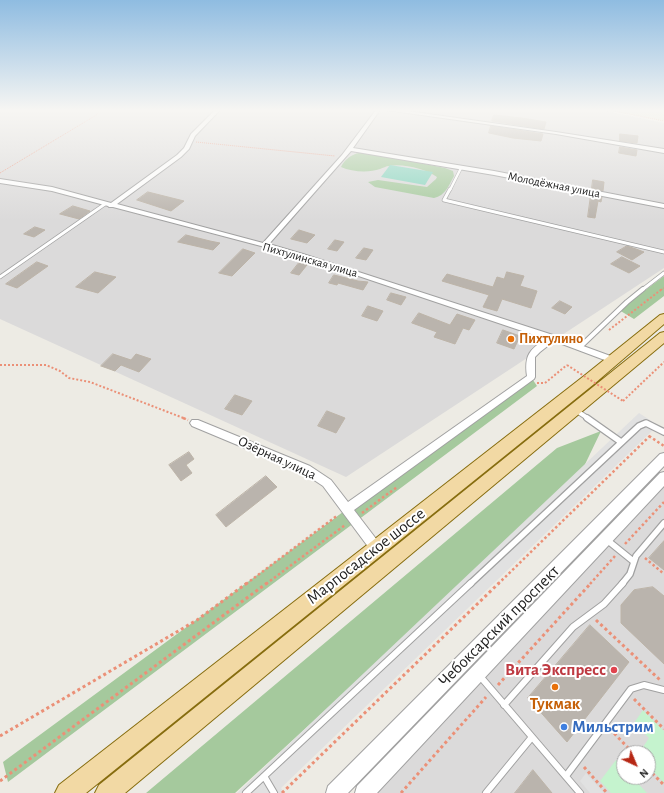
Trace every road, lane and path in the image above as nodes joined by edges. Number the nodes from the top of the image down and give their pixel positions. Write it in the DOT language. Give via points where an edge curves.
graph roads {
  1 [pos="43,147"];
  2 [pos="187,147"];
  3 [pos="254,147"];
  4 [pos="640,147"];
  5 [pos="350,149"];
  6 [pos="664,151"];
  7 [pos="344,156"];
  8 [pos="461,168"];
  9 [pos="0,173"];
  10 [pos="0,181"];
  11 [pos="108,205"];
  12 [pos="664,206"];
  13 [pos="264,246"];
  14 [pos="664,252"];
  15 [pos="664,274"];
  16 [pos="0,277"];
  17 [pos="664,288"];
  18 [pos="664,318"];
  19 [pos="607,332"];
  20 [pos="664,336"];
  21 [pos="553,338"];
  22 [pos="580,347"];
  23 [pos="613,360"];
  24 [pos="664,362"];
  25 [pos="0,365"];
  26 [pos="534,380"];
  27 [pos="531,387"];
  28 [pos="575,410"];
  29 [pos="195,422"];
  30 [pos="655,431"];
  31 [pos="664,432"];
  32 [pos="649,436"];
  33 [pos="621,442"];
  34 [pos="664,446"];
  35 [pos="664,458"];
  36 [pos="664,477"];
  37 [pos="403,482"];
  38 [pos="664,502"];
  39 [pos="347,509"];
  40 [pos="358,515"];
  41 [pos="352,520"];
  42 [pos="664,523"];
  43 [pos="606,538"];
  44 [pos="623,547"];
  45 [pos="376,548"];
  46 [pos="638,553"];
  47 [pos="616,554"];
  48 [pos="633,561"];
  49 [pos="664,574"];
  50 [pos="590,614"];
  51 [pos="478,674"];
  52 [pos="664,683"];
  53 [pos="496,687"];
  54 [pos="664,690"];
  55 [pos="628,693"];
  56 [pos="489,694"];
  57 [pos="504,705"];
  58 [pos="605,724"];
  59 [pos="664,729"];
  60 [pos="0,736"];
  61 [pos="532,737"];
  62 [pos="625,745"];
  63 [pos="578,760"];
  64 [pos="264,776"];
  65 [pos="566,776"];
  66 [pos="656,777"];
  67 [pos="0,781"];
  68 [pos="664,785"];
  69 [pos="283,791"];
  70 [pos="67,793"];
  71 [pos="107,793"];
  72 [pos="246,793"];
  73 [pos="274,793"];
  74 [pos="335,793"];
  75 [pos="364,793"];
  76 [pos="401,793"];
  77 [pos="486,793"];
  78 [pos="580,793"];
  79 [pos="607,793"];
  1 -- 9 [label="path"];
  2 -- 11 [label="street" via="179,156"];
  3 -- 7 [label="path" via="321,156"];
  4 -- 6 [label="street"];
  5 -- 7 [label="street"];
  5 -- 8 [label="street, Молодёжная улица"];
  7 -- 13 [label="street"];
  8 -- 12 [label="street, Молодёжная улица"];
  8 -- 14 [label="lane" via="444,200"];
  10 -- 11 [label="street, Пихтулинская улица" via="52,189"];
  11 -- 13 [label="street, Пихтулинская улица"];
  11 -- 16 [label="lane"];
  13 -- 21 [label="street, Пихтулинская улица" via="302,255"];
  15 -- 22 [label="lane" via="627,302"];
  17 -- 19 [label="path"];
  18 -- 23 [label="main road, Марпосадское шоссе"];
  20 -- 28 [label="main road, Марпосадское шоссе"];
  21 -- 22 [label="street, Пихтулинская улица"];
  21 -- 26 [label="street" via="535,350 529,362"];
  22 -- 23 [label="street, Пихтулинская улица"];
  23 -- 45 [label="main road, Марпосадское шоссе"];
  24 -- 26 [label="path, bridge" via="623,402 567,365 545,383"];
  25 -- 29 [label="path" via="46,365 76,381 90,382"];
  26 -- 27 [label="path"];
  26 -- 39 [label="street"];
  28 -- 33 [label="lane"];
  28 -- 71 [label="main road, Марпосадское шоссе"];
  29 -- 39 [label="street, Озёрная улица" via="306,469 327,482"];
  30 -- 32 [label="path"];
  31 -- 33 [label="lane" via="646,424 639,426"];
  32 -- 34 [label="path"];
  32 -- 69 [label="path"];
  33 -- 64 [label="lane"];
  35 -- 74 [label="street, Чебоксарский проспект"];
  36 -- 43 [label="street, Чебоксарский проспект"];
  37 -- 40 [label="path"];
  38 -- 44 [label="path"];
  39 -- 45 [label="street, Озёрная улица"];
  39 -- 60 [label="path" via="197,620"];
  41 -- 67 [label="path"];
  42 -- 46 [label="lane"];
  43 -- 48 [label="lane"];
  43 -- 51 [label="street, Чебоксарский проспект"];
  45 -- 70 [label="main road, Марпосадское шоссе"];
  46 -- 48 [label="lane"];
  46 -- 49 [label="path"];
  47 -- 53 [label="path"];
  48 -- 50 [label="lane" via="628,576 604,604"];
  50 -- 52 [label="path"];
  50 -- 57 [label="lane" via="573,627"];
  51 -- 57 [label="lane"];
  51 -- 75 [label="street, Чебоксарский проспект"];
  54 -- 55 [label="lane" via="644,684 635,686"];
  55 -- 58 [label="lane"];
  55 -- 59 [label="path"];
  56 -- 76 [label="path"];
  57 -- 61 [label="lane"];
  58 -- 62 [label="path"];
  58 -- 63 [label="lane"];
  61 -- 65 [label="lane"];
  61 -- 77 [label="lane"];
  63 -- 65 [label="lane"];
  63 -- 79 [label="path"];
  64 -- 72 [label="lane"];
  64 -- 73 [label="lane"];
  65 -- 78 [label="lane"];
  66 -- 68 [label="path"];
}
